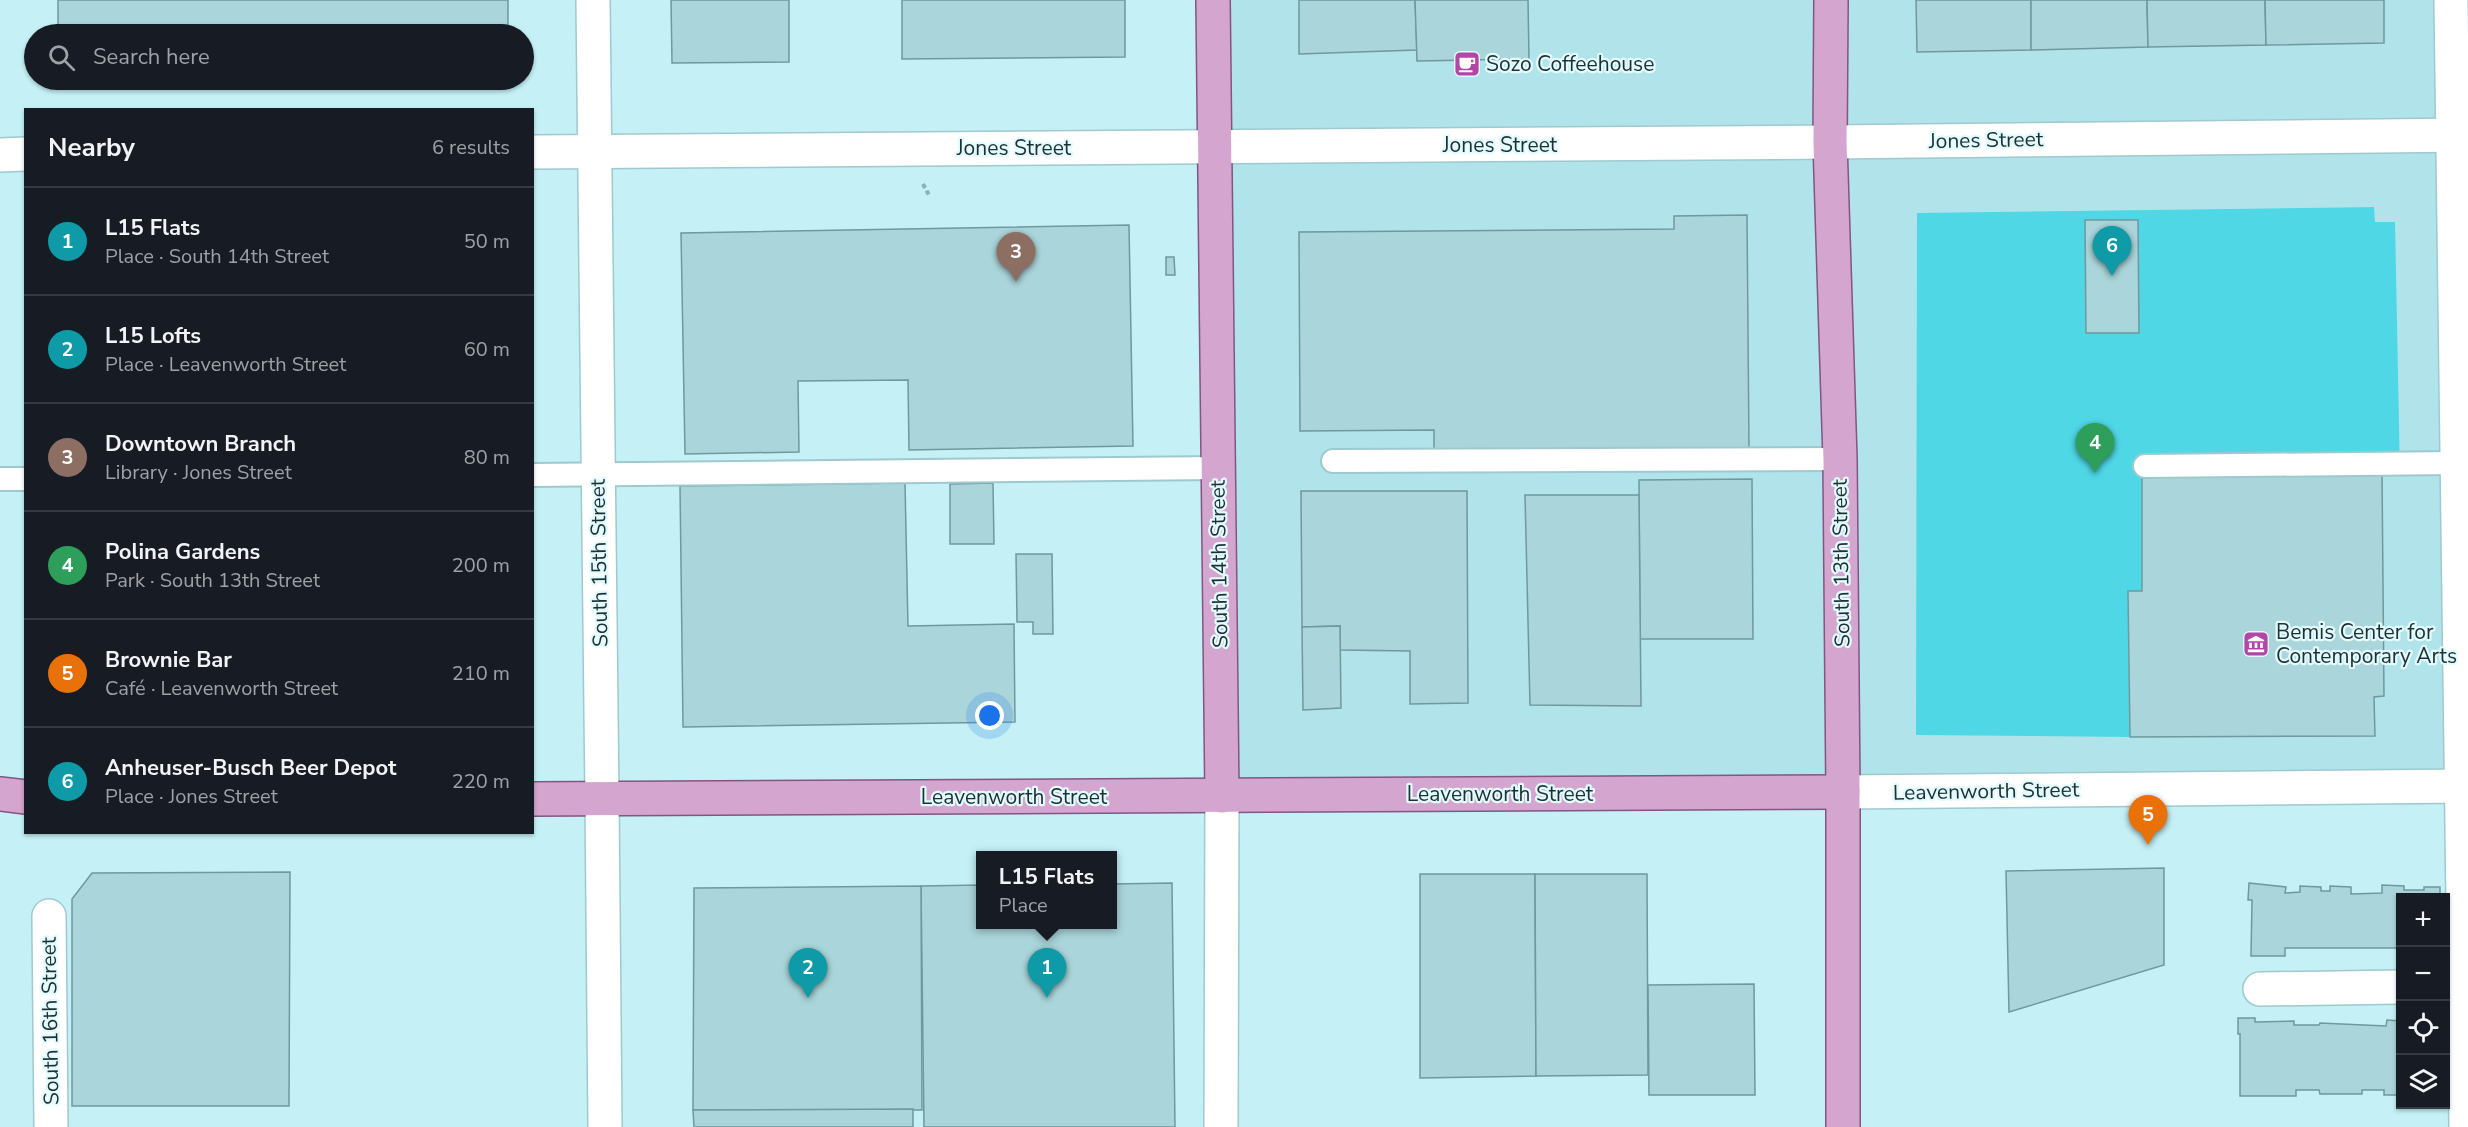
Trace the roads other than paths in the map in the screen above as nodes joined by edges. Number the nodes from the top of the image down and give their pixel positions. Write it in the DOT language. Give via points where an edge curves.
graph roads {
  1 [pos="593,0"];
  2 [pos="1213,0"];
  3 [pos="1831,0"];
  4 [pos="2451,0"];
  5 [pos="2460,135"];
  6 [pos="1830,142"];
  7 [pos="1215,147"];
  8 [pos="534,152"];
  9 [pos="594,152"];
  10 [pos="0,154"];
  11 [pos="24,154"];
  12 [pos="1840,459"];
  13 [pos="2460,459"];
  14 [pos="1333,461"];
  15 [pos="2145,466"];
  16 [pos="1218,468"];
  17 [pos="598,474"];
  18 [pos="534,475"];
  19 [pos="0,479"];
  20 [pos="24,479"];
  21 [pos="2464,786"];
  22 [pos="1843,792"];
  23 [pos="0,794"];
  24 [pos="1221,796"];
  25 [pos="24,797"];
  26 [pos="534,799"];
  27 [pos="602,800"];
  28 [pos="49,916"];
  29 [pos="2459,986"];
  30 [pos="2396,987"];
  31 [pos="2260,989"];
  32 [pos="51,1127"];
  33 [pos="605,1127"];
  34 [pos="1221,1127"];
  35 [pos="1843,1127"];
  36 [pos="2466,1127"];
  1 -- 9 [label="street, South 15th Street"];
  2 -- 7 [label="main road, South 14th Street"];
  3 -- 6 [label="main road, South 13th Street"];
  4 -- 5 [label="street"];
  5 -- 6 [label="street, Jones Street"];
  5 -- 13 [label="street"];
  6 -- 7 [label="street, Jones Street"];
  6 -- 12 [label="main road, South 13th Street"];
  7 -- 9 [label="street, Jones Street"];
  7 -- 16 [label="main road, South 14th Street"];
  8 -- 9 [label="street, Jones Street"];
  9 -- 17 [label="street, South 15th Street"];
  10 -- 11 [label="street"];
  12 -- 14 [label="lane"];
  12 -- 22 [label="main road, South 13th Street"];
  13 -- 15 [label="lane"];
  13 -- 21 [label="street"];
  16 -- 17 [label="lane"];
  16 -- 24 [label="main road, South 14th Street"];
  17 -- 18 [label="lane"];
  17 -- 27 [label="street, South 15th Street"];
  19 -- 20 [label="lane"];
  21 -- 22 [label="street, Leavenworth Street"];
  21 -- 29 [label="street"];
  22 -- 24 [label="main road, Leavenworth Street"];
  22 -- 35 [label="main road, South 13th Street"];
  23 -- 25 [label="main road"];
  24 -- 27 [label="main road, Leavenworth Street"];
  24 -- 34 [label="street, South 14th Street"];
  26 -- 27 [label="main road, Leavenworth Street"];
  27 -- 33 [label="street, South 15th Street"];
  28 -- 32 [label="street, South 16th Street"];
  29 -- 36 [label="street"];
  30 -- 31 [label="street"];
}
